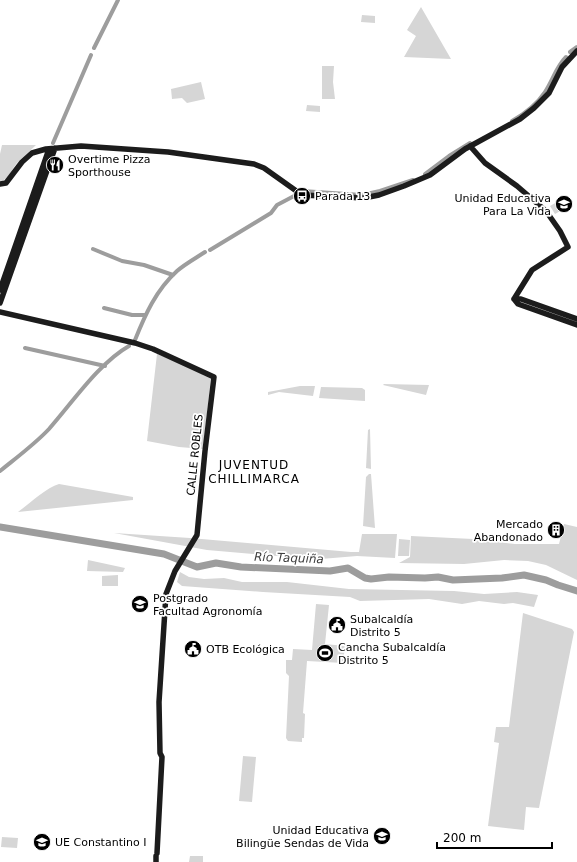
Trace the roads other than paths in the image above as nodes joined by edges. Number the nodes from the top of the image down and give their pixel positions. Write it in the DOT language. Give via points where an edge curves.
graph roads {
  1 [pos="577,51"];
  2 [pos="470,146"];
  3 [pos="52,148"];
  4 [pos="0,184"];
  5 [pos="0,290"];
  6 [pos="514,299"];
  7 [pos="0,303"];
  8 [pos="0,312"];
  9 [pos="577,319"];
  10 [pos="577,325"];
  11 [pos="156,857"];
  1 -- 2 [label="street" via="562,67 549,93 534,108 520,119"];
  2 -- 3 [label="street" via="430,175 379,195 364,198 302,195 264,168 254,164 168,152 88,147"];
  2 -- 6 [label="street" via="485,163 546,211 568,247 532,270"];
  3 -- 4 [label="street" via="32,153 6,183"];
  3 -- 5 [label="street"];
  3 -- 7 [label="street"];
  6 -- 9 [label="street" via="521,299"];
  6 -- 10 [label="street" via="518,304"];
  8 -- 11 [label="street, CALLE ROBLES" via="135,343 214,376 197,535 175,571 166,594 159,702 162,757"];
}
